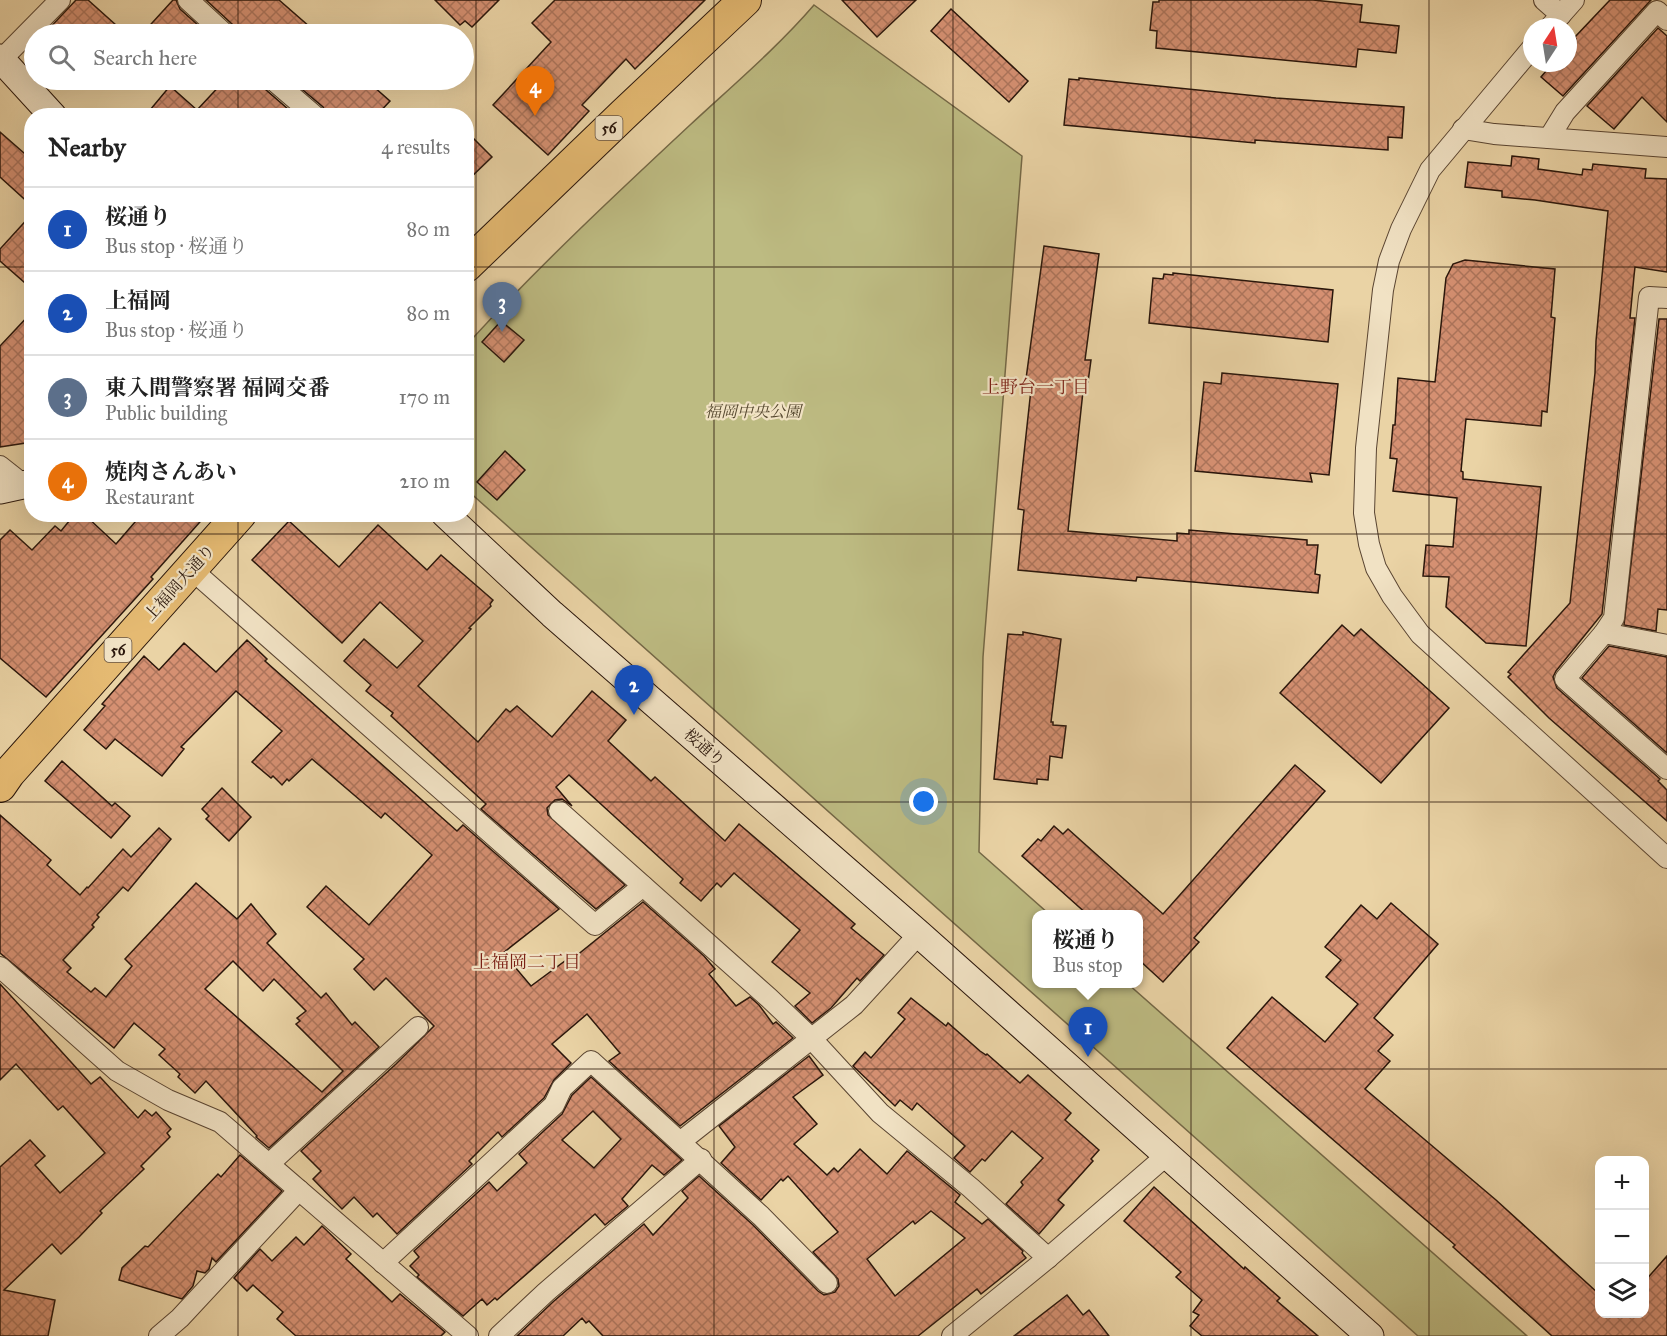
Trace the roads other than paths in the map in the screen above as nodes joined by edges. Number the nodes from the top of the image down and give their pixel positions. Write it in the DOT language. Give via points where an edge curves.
graph roads {
  1 [pos="60,0"];
  2 [pos="188,0"];
  3 [pos="745,0"];
  4 [pos="1544,0"];
  5 [pos="1562,14"];
  6 [pos="1667,20"];
  7 [pos="36,24"];
  8 [pos="214,24"];
  9 [pos="24,35"];
  10 [pos="0,59"];
  11 [pos="1523,59"];
  12 [pos="24,85"];
  13 [pos="29,90"];
  14 [pos="285,90"];
  15 [pos="46,108"];
  16 [pos="306,108"];
  17 [pos="1463,129"];
  18 [pos="1549,138"];
  19 [pos="1667,147"];
  20 [pos="474,254"];
  21 [pos="1667,298"];
  22 [pos="0,466"];
  23 [pos="19,486"];
  24 [pos="233,522"];
  25 [pos="454,522"];
  26 [pos="190,569"];
  27 [pos="1604,633"];
  28 [pos="1667,645"];
  29 [pos="1667,769"];
  30 [pos="3,774"];
  31 [pos="559,811"];
  32 [pos="1667,858"];
  33 [pos="643,886"];
  34 [pos="919,934"];
  35 [pos="0,967"];
  36 [pos="418,1027"];
  37 [pos="810,1037"];
  38 [pos="680,1142"];
  39 [pos="1167,1155"];
  40 [pos="700,1159"];
  41 [pos="269,1164"];
  42 [pos="299,1190"];
  43 [pos="1048,1258"];
  44 [pos="383,1263"];
  45 [pos="827,1283"];
  46 [pos="159,1336"];
  47 [pos="468,1336"];
  48 [pos="499,1336"];
  49 [pos="952,1336"];
  50 [pos="1370,1336"];
  1 -- 7 [label="street"];
  2 -- 8 [label="street"];
  3 -- 20 [label="main road, 56"];
  4 -- 5 [label="street"];
  6 -- 18 [label="street" via="1657,11 1565,112"];
  9 -- 10 [label="street"];
  10 -- 12 [label="street"];
  11 -- 17 [label="street"];
  13 -- 15 [label="street"];
  14 -- 16 [label="street"];
  17 -- 18 [label="street"];
  17 -- 32 [label="street" via="1430,170 1401,229 1387,270 1366,448 1364,513 1369,544 1376,568 1420,634"];
  18 -- 19 [label="street"];
  21 -- 27 [label="street" via="1649,297 1614,618"];
  22 -- 23 [label="street"];
  24 -- 26 [label="main road, 上福岡大通り / 56"];
  25 -- 34 [label="street, 桜通り" via="552,614"];
  26 -- 30 [label="main road, 上福岡大通り / 56"];
  26 -- 33 [label="street" via="596,925"];
  27 -- 28 [label="street"];
  27 -- 29 [label="street" via="1565,679"];
  31 -- 33 [label="street"];
  33 -- 37 [label="street"];
  34 -- 37 [label="street" via="854,1005"];
  34 -- 39 [label="street, 桜通り"];
  35 -- 41 [label="street" via="117,1071 168,1100 220,1122"];
  36 -- 41 [label="street"];
  37 -- 38 [label="street"];
  37 -- 43 [label="street" via="880,1113"];
  38 -- 40 [label="street"];
  38 -- 44 [label="street" via="591,1061 562,1088 554,1105"];
  39 -- 43 [label="street"];
  39 -- 50 [label="street, 桜通り"];
  40 -- 45 [label="street"];
  40 -- 48 [label="street"];
  41 -- 42 [label="street"];
  42 -- 44 [label="street"];
  42 -- 46 [label="street"];
  43 -- 49 [label="street"];
  44 -- 47 [label="street"];
}
